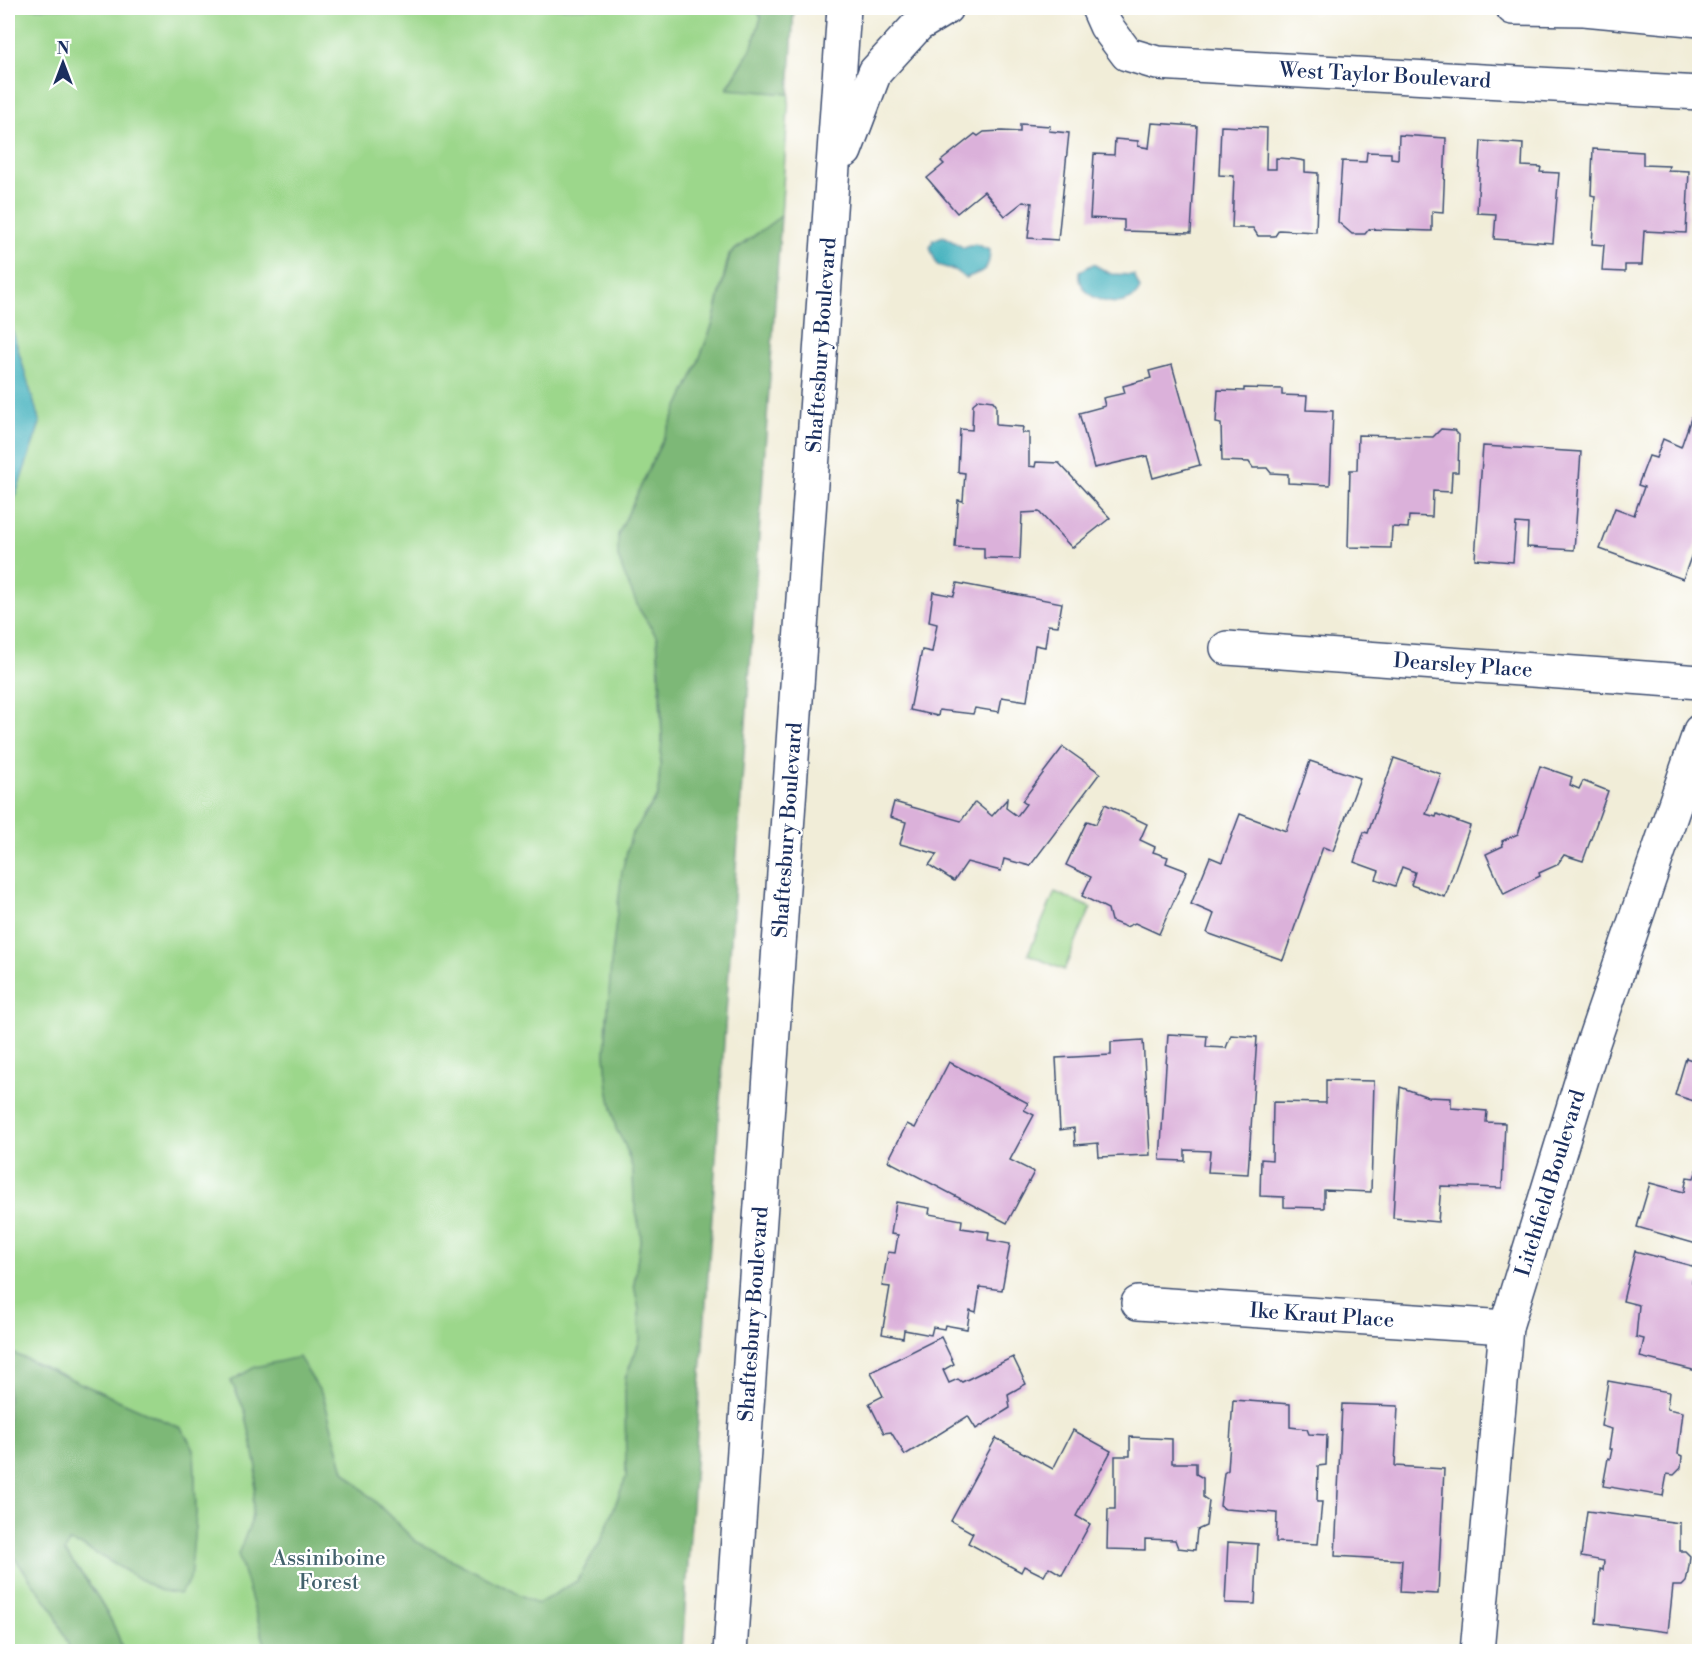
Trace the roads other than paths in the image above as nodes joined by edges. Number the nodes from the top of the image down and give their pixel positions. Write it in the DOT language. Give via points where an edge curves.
graph roads {
  1 [pos="844,8"];
  2 [pos="946,8"];
  3 [pos="1098,8"];
  4 [pos="1513,8"];
  5 [pos="1700,20"];
  6 [pos="1700,93"];
  7 [pos="832,189"];
  8 [pos="1227,648"];
  9 [pos="1700,682"];
  10 [pos="1700,731"];
  11 [pos="1138,1303"];
  12 [pos="1506,1327"];
  13 [pos="730,1652"];
  14 [pos="1477,1652"];
  1 -- 7 [label="street, Shaftesbury Boulevard"];
  2 -- 7 [label="street" via="918,25 875,72"];
  3 -- 6 [label="street, West Taylor Boulevard" via="1127,54 1157,63"];
  4 -- 5 [label="street" via="1584,9"];
  7 -- 13 [label="street, Shaftesbury Boulevard"];
  8 -- 9 [label="street, Dearsley Place"];
  10 -- 12 [label="street, Litchfield Boulevard" via="1592,1046"];
  11 -- 12 [label="street, Ike Kraut Place"];
  12 -- 14 [label="street, Litchfield Boulevard"];
}
